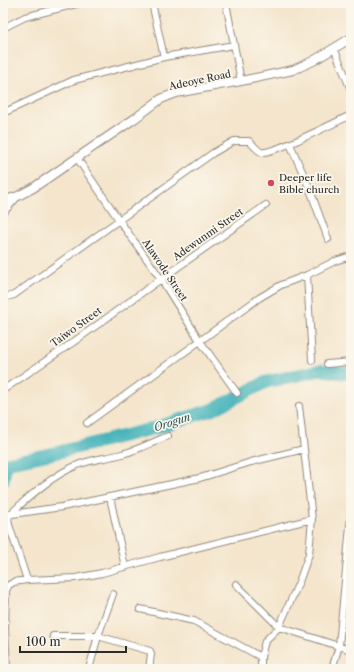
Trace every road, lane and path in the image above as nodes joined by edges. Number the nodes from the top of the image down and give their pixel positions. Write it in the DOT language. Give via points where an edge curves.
graph roads {
  1 [pos="80,3"];
  2 [pos="152,3"];
  3 [pos="226,3"];
  4 [pos="3,28"];
  5 [pos="351,38"];
  6 [pos="234,45"];
  7 [pos="334,48"];
  8 [pos="164,57"];
  9 [pos="241,81"];
  10 [pos="351,90"];
  11 [pos="3,113"];
  12 [pos="351,115"];
  13 [pos="290,144"];
  14 [pos="77,158"];
  15 [pos="18,196"];
  16 [pos="3,201"];
  17 [pos="266,205"];
  18 [pos="3,213"];
  19 [pos="119,220"];
  20 [pos="328,239"];
  21 [pos="351,256"];
  22 [pos="307,274"];
  23 [pos="160,279"];
  24 [pos="3,298"];
  25 [pos="200,341"];
  26 [pos="312,360"];
  27 [pos="351,362"];
  28 [pos="327,364"];
  29 [pos="3,390"];
  30 [pos="237,393"];
  31 [pos="298,406"];
  32 [pos="87,423"];
  33 [pos="168,436"];
  34 [pos="304,449"];
  35 [pos="110,497"];
  36 [pos="351,514"];
  37 [pos="8,516"];
  38 [pos="312,519"];
  39 [pos="349,564"];
  40 [pos="126,567"];
  41 [pos="27,580"];
  42 [pos="236,584"];
  43 [pos="113,594"];
  44 [pos="140,609"];
  45 [pos="279,627"];
  46 [pos="53,636"];
  47 [pos="98,636"];
  48 [pos="339,646"];
  49 [pos="351,650"];
  50 [pos="261,657"];
  51 [pos="7,669"];
  52 [pos="89,669"];
  53 [pos="149,669"];
  54 [pos="261,669"];
  55 [pos="332,669"];
  1 -- 4 [label="street" via="25,17"];
  2 -- 8 [label="street"];
  3 -- 6 [label="street"];
  5 -- 7 [label="street, Adeoye Road"];
  6 -- 8 [label="street"];
  6 -- 9 [label="street"];
  7 -- 9 [label="street, Adeoye Road" via="293,70"];
  7 -- 10 [label="street"];
  8 -- 11 [label="street" via="74,80"];
  9 -- 14 [label="street, Adeoye Road" via="176,93 161,99"];
  12 -- 13 [label="street"];
  13 -- 19 [label="street" via="262,152 249,142 234,141"];
  13 -- 20 [label="street" via="309,186"];
  14 -- 15 [label="street, Adeoye Road"];
  14 -- 19 [label="street, Alawode Street"];
  15 -- 16 [label="street, Adeoye Road"];
  15 -- 18 [label="street"];
  17 -- 23 [label="street, Adewunmi Street"];
  19 -- 23 [label="street, Alawode Street"];
  19 -- 24 [label="street" via="14,295"];
  21 -- 22 [label="street"];
  22 -- 25 [label="street" via="259,298"];
  22 -- 26 [label="street"];
  23 -- 25 [label="street, Alawode Street"];
  23 -- 29 [label="street, Taiwo Street"];
  25 -- 30 [label="street, Alawode Street"];
  25 -- 32 [label="street"];
  27 -- 28 [label="street"];
  31 -- 34 [label="street"];
  33 -- 37 [label="street" via="124,454 81,463 50,480"];
  34 -- 35 [label="street" via="200,478"];
  34 -- 38 [label="street"];
  35 -- 37 [label="street"];
  35 -- 40 [label="street"];
  36 -- 39 [label="street"];
  37 -- 41 [label="street"];
  38 -- 40 [label="street"];
  38 -- 45 [label="street" via="309,554"];
  39 -- 48 [label="street"];
  40 -- 41 [label="street" via="76,578"];
  41 -- 51 [label="street" via="14,582 6,590"];
  42 -- 45 [label="street"];
  43 -- 47 [label="street"];
  44 -- 50 [label="street" via="194,621"];
  45 -- 48 [label="street"];
  45 -- 50 [label="street" via="265,640"];
  46 -- 47 [label="street"];
  47 -- 52 [label="street"];
  47 -- 53 [label="street" via="150,651"];
  48 -- 49 [label="street"];
  48 -- 55 [label="street"];
  50 -- 54 [label="street"];
}
